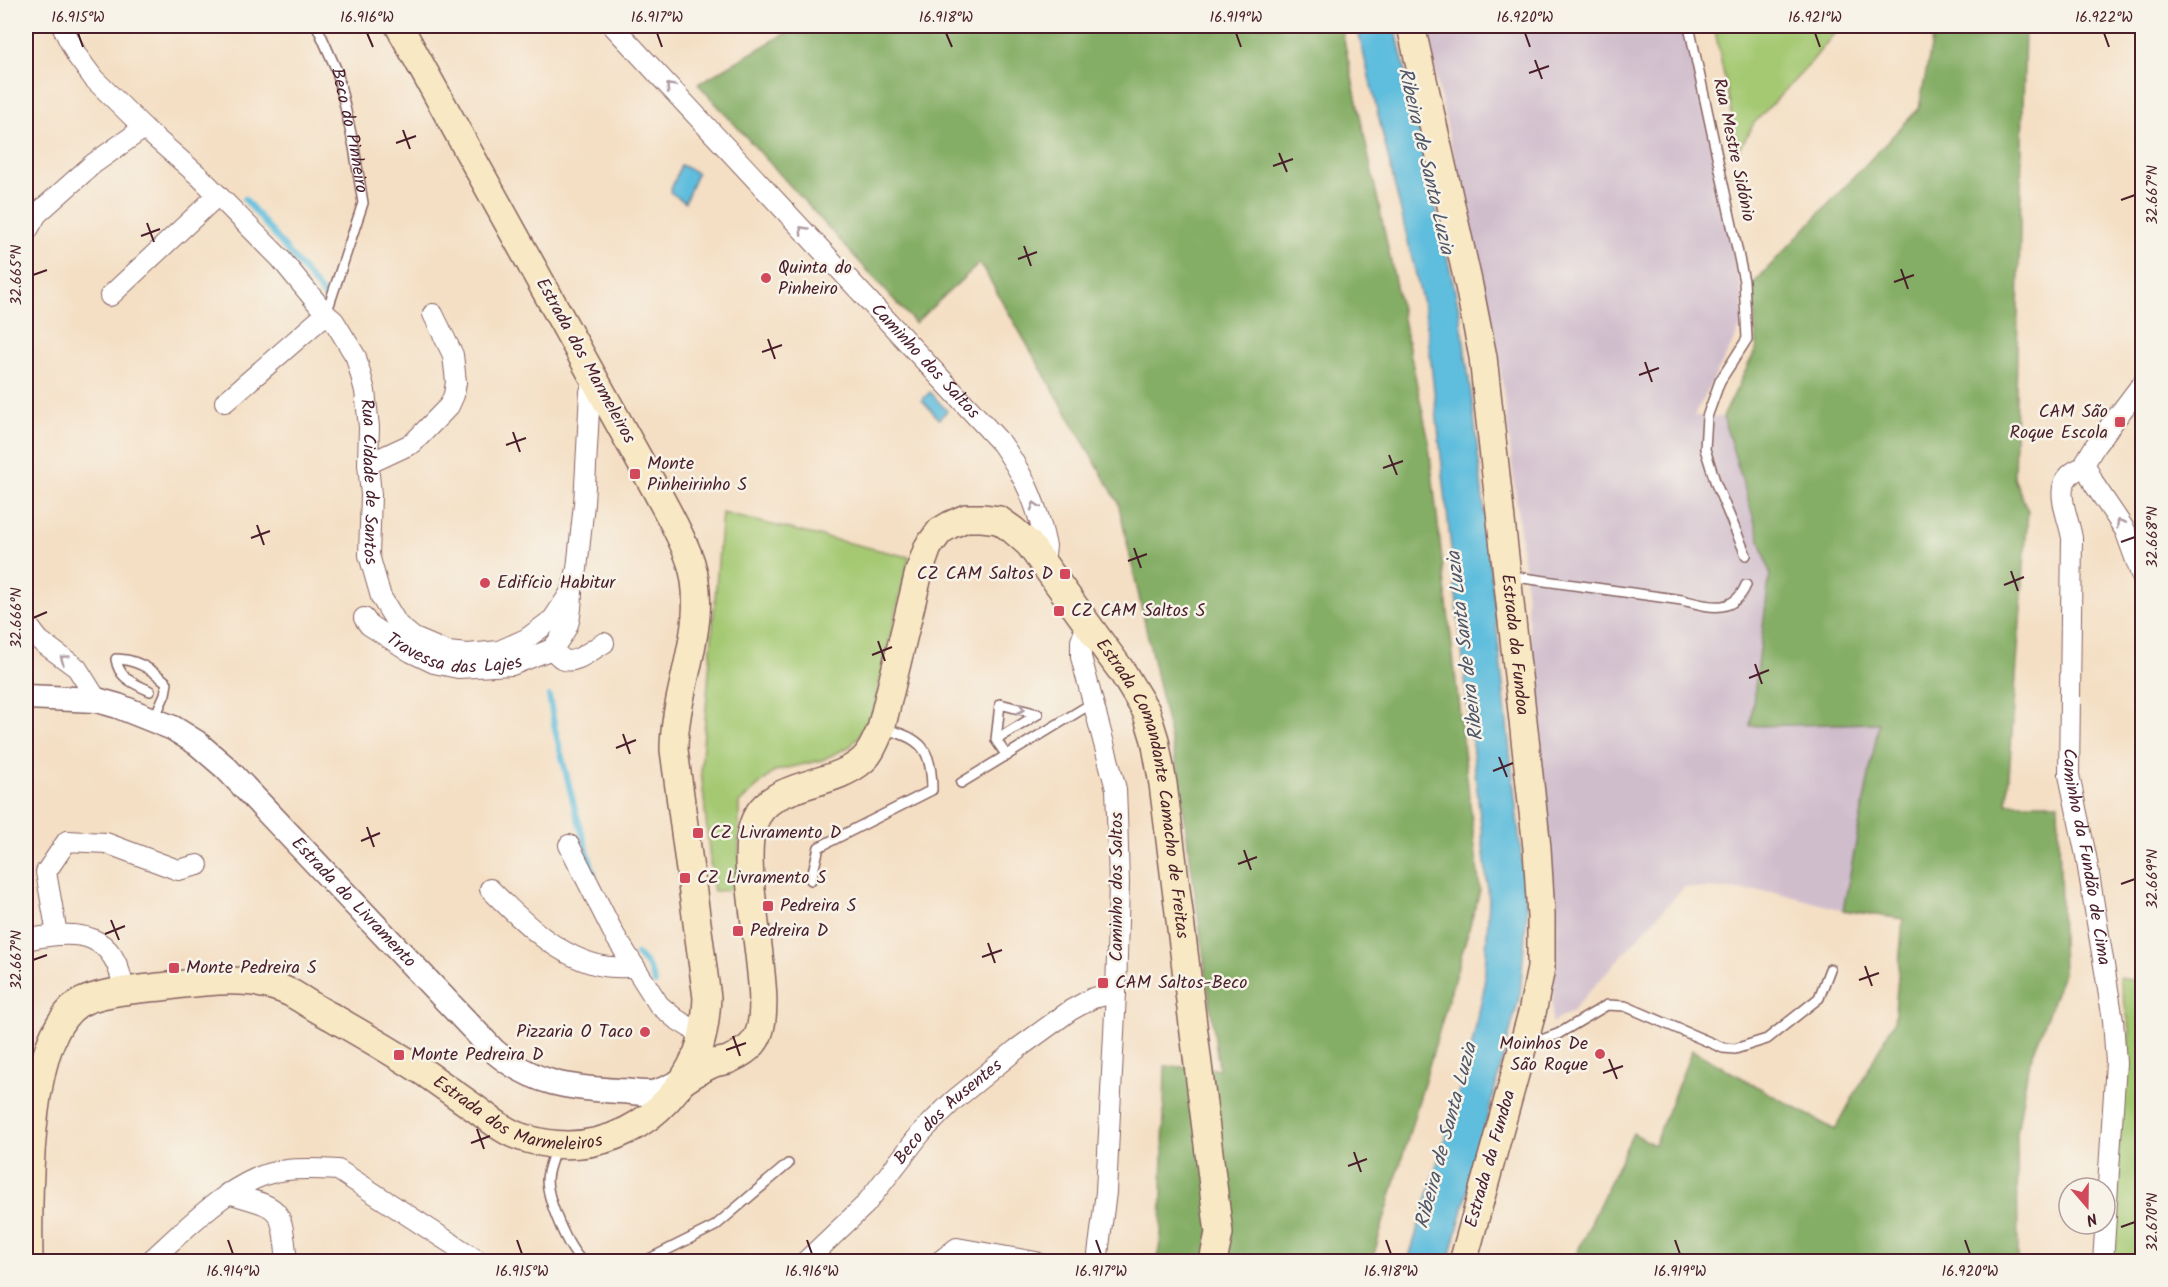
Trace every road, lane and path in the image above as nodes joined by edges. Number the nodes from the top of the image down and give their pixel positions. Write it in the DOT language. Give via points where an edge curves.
graph roads {
  1 [pos="62,26"];
  2 [pos="317,26"];
  3 [pos="399,26"];
  4 [pos="613,26"];
  5 [pos="1411,26"];
  6 [pos="1689,26"];
  7 [pos="144,128"];
  8 [pos="218,195"];
  9 [pos="26,233"];
  10 [pos="110,296"];
  11 [pos="326,314"];
  12 [pos="433,314"];
  13 [pos="594,377"];
  14 [pos="2142,384"];
  15 [pos="225,402"];
  16 [pos="368,464"];
  17 [pos="2086,466"];
  18 [pos="1746,555"];
  19 [pos="1040,561"];
  20 [pos="1508,576"];
  21 [pos="2142,577"];
  22 [pos="1746,585"];
  23 [pos="572,590"];
  24 [pos="364,618"];
  25 [pos="26,623"];
  26 [pos="1087,626"];
  27 [pos="604,643"];
  28 [pos="552,649"];
  29 [pos="150,691"];
  30 [pos="26,697"];
  31 [pos="97,700"];
  32 [pos="1094,702"];
  33 [pos="154,719"];
  34 [pos="881,729"];
  35 [pos="996,740"];
  36 [pos="1007,756"];
  37 [pos="961,783"];
  38 [pos="569,844"];
  39 [pos="198,865"];
  40 [pos="811,880"];
  41 [pos="490,889"];
  42 [pos="57,934"];
  43 [pos="26,940"];
  44 [pos="635,967"];
  45 [pos="1830,969"];
  46 [pos="124,992"];
  47 [pos="1116,993"];
  48 [pos="702,1035"];
  49 [pos="1523,1047"];
  50 [pos="681,1081"];
  51 [pos="556,1145"];
  52 [pos="789,1164"];
  53 [pos="228,1193"];
  54 [pos="29,1262"];
  55 [pos="148,1262"];
  56 [pos="287,1262"];
  57 [pos="480,1262"];
  58 [pos="583,1262"];
  59 [pos="643,1262"];
  60 [pos="805,1262"];
  61 [pos="939,1262"];
  62 [pos="1036,1262"];
  63 [pos="1097,1262"];
  64 [pos="1214,1262"];
  65 [pos="1463,1262"];
  66 [pos="2103,1262"];
  1 -- 7 [label="street, Rua Cidade de Santos" via="94,80"];
  2 -- 11 [label="lane, Beco do Pinheiro" via="337,71 363,203"];
  3 -- 13 [label="main road, Estrada dos Marmeleiros"];
  19 -- 4 [label="street, Caminho dos Saltos, one-way" via="1046,546 1034,503 1002,444"];
  5 -- 20 [label="main road, Estrada da Fundoa" via="1483,357"];
  6 -- 18 [label="lane, Rua Mestre Sidónio" via="1744,281 1748,339 1720,381 1707,417 1705,449"];
  7 -- 8 [label="street, Rua Cidade de Santos"];
  7 -- 9 [label="street" via="93,164 37,213"];
  8 -- 10 [label="street"];
  8 -- 11 [label="street, Rua Cidade de Santos" via="280,258"];
  11 -- 15 [label="street"];
  11 -- 16 [label="street, Rua Cidade de Santos" via="356,357 365,391"];
  12 -- 16 [label="street" via="453,355 454,395 449,406 413,443"];
  13 -- 23 [label="street, Rua Cidade de Santos" via="584,504"];
  13 -- 48 [label="main road, Estrada dos Marmeleiros" via="683,542 697,596 696,621 674,726 674,750 707,998"];
  14 -- 17 [label="street" via="2095,446"];
  16 -- 23 [label="street, Rua Cidade de Santos" via="369,555 382,599 398,625 414,638 447,652 499,651 526,639 554,619"];
  21 -- 17 [label="street, one-way" via="2124,530"];
  17 -- 66 [label="street, Caminho da Fundão de Cima" via="2069,474 2062,488 2072,538 2069,775 2113,1020 2116,1063"];
  19 -- 26 [label="main road, Estrada Comandante Camacho de Freitas"];
  19 -- 34 [label="main road, Estrada Comandante Camacho de Freitas" via="1029,544 999,520 966,518 940,531 928,547 919,572"];
  20 -- 22 [label="lane" via="1725,607 1742,595"];
  20 -- 49 [label="main road, Estrada da Fundoa" via="1541,916 1541,968"];
  23 -- 28 [label="street, Travessa das Lajes" via="571,619"];
  24 -- 28 [label="street, Travessa das Lajes" via="411,652 434,663 458,668 512,665"];
  31 -- 25 [label="street, one-way" via="77,668 39,640"];
  26 -- 32 [label="street, Caminho dos Saltos" via="1081,641 1081,657"];
  26 -- 64 [label="main road, Estrada Comandante Camacho de Freitas" via="1146,711 1155,740 1211,1160 1219,1233"];
  27 -- 28 [label="street, Travessa das Lajes" via="568,661"];
  29 -- 33 [label="lane" via="121,674 116,659 145,666 167,683"];
  30 -- 31 [label="street, Estrada do Livramento"];
  31 -- 33 [label="street, Estrada do Livramento"];
  32 -- 36 [label="lane"];
  32 -- 47 [label="street, Caminho dos Saltos" via="1116,789"];
  33 -- 50 [label="street, Estrada do Livramento" via="197,743 226,768 508,1062 548,1082 576,1088 654,1093"];
  34 -- 40 [label="lane" via="902,733 919,743 930,760 932,790 819,847"];
  34 -- 50 [label="main road, Estrada Comandante Camacho de Freitas" via="864,759 846,772 789,791 757,814 749,842 762,994 760,1030 754,1042 732,1059 712,1063"];
  35 -- 35 [label="lane, one-way" via="1000,704 1038,714 1021,724"];
  35 -- 36 [label="lane"];
  36 -- 37 [label="lane"];
  38 -- 44 [label="street"];
  39 -- 42 [label="street" via="177,870 106,843 67,841 46,872"];
  41 -- 44 [label="street" via="522,922 555,946 604,966"];
  42 -- 43 [label="street"];
  42 -- 46 [label="street" via="85,936 106,946 116,958"];
  44 -- 48 [label="street" via="659,1005"];
  45 -- 49 [label="lane" via="1819,998 1767,1039 1751,1046 1722,1048 1616,1004 1607,1005 1558,1035"];
  46 -- 51 [label="main road, Estrada dos Marmeleiros" via="241,981 290,993 399,1055 504,1129 523,1138"];
  46 -- 54 [label="main road, Estrada dos Marmeleiros" via="79,1004 61,1020 48,1049 35,1116 28,1188"];
  47 -- 60 [label="street, Beco dos Ausentes" via="1093,998 1071,1010 953,1101 921,1133 865,1205"];
  47 -- 63 [label="street, Caminho dos Saltos" via="1106,1192"];
  48 -- 50 [label="main road, Estrada dos Marmeleiros" via="698,1052"];
  49 -- 65 [label="main road, Estrada da Fundoa"];
  50 -- 51 [label="main road, Estrada dos Marmeleiros" via="653,1115 630,1130 603,1141"];
  51 -- 58 [label="lane" via="547,1179 551,1197 562,1230"];
  52 -- 59 [label="lane" via="715,1226"];
  53 -- 55 [label="street"];
  53 -- 56 [label="street" via="276,1211 284,1226"];
  53 -- 57 [label="street" via="262,1176 285,1170 338,1170"];
  61 -- 62 [label="street" via="957,1248"];
}
